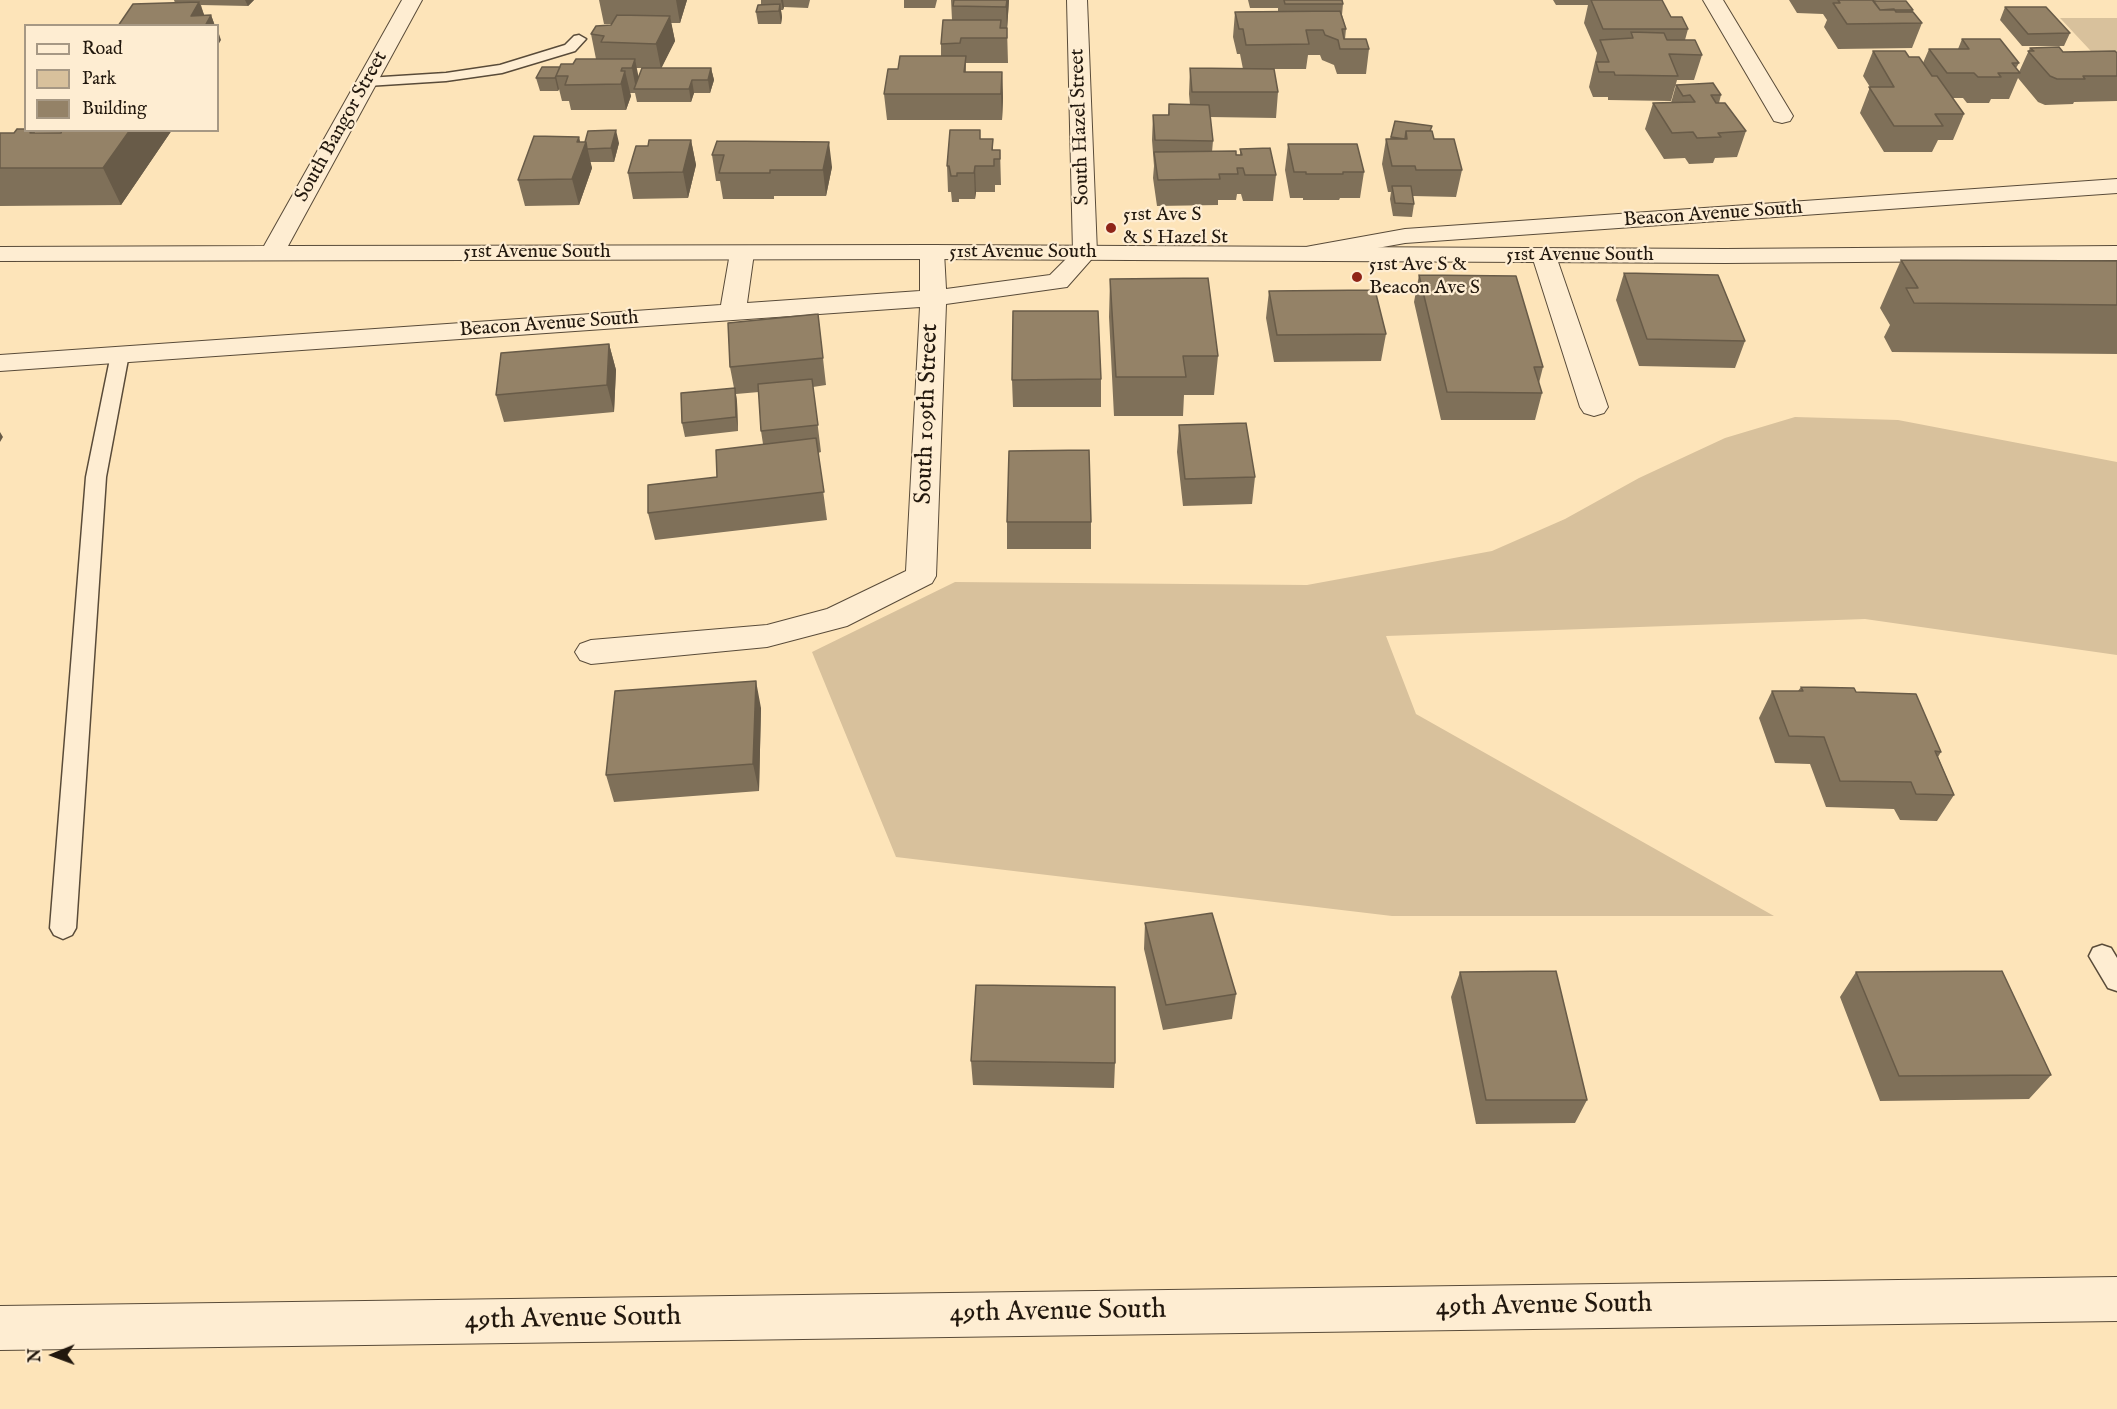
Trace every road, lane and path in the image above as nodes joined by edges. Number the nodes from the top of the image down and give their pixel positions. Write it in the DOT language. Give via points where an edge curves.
graph roads {
  1 [pos="412,0"];
  2 [pos="1077,0"];
  3 [pos="1713,0"];
  4 [pos="579,39"];
  5 [pos="367,82"];
  6 [pos="1782,116"];
  7 [pos="2117,186"];
  8 [pos="932,252"];
  9 [pos="272,253"];
  10 [pos="742,253"];
  11 [pos="1085,253"];
  12 [pos="1311,253"];
  13 [pos="2117,253"];
  14 [pos="0,254"];
  15 [pos="1544,256"];
  16 [pos="933,298"];
  17 [pos="733,312"];
  18 [pos="120,354"];
  19 [pos="0,363"];
  20 [pos="1594,407"];
  21 [pos="591,652"];
  22 [pos="63,928"];
  23 [pos="2102,956"];
  24 [pos="2117,980"];
  25 [pos="2117,1299"];
  26 [pos="0,1328"];
  1 -- 5 [label="street, South Bangor Street"];
  2 -- 11 [label="street, South Hazel Street"];
  3 -- 6 [label="street"];
  4 -- 5 [label="lane" via="570,48 502,69"];
  5 -- 9 [label="street, South Bangor Street"];
  7 -- 12 [label="street, Beacon Avenue South" via="1405,236"];
  8 -- 10 [label="street, 51st Avenue South"];
  8 -- 11 [label="street, 51st Avenue South"];
  8 -- 16 [label="street, South 109th Street"];
  9 -- 10 [label="street, 51st Avenue South"];
  9 -- 14 [label="street, 51st Avenue South"];
  10 -- 17 [label="street"];
  11 -- 12 [label="street, 51st Avenue South"];
  11 -- 16 [label="street, Beacon Avenue South" via="1058,282"];
  12 -- 15 [label="street, 51st Avenue South"];
  13 -- 15 [label="street, 51st Avenue South"];
  15 -- 20 [label="street"];
  16 -- 17 [label="street, Beacon Avenue South"];
  16 -- 21 [label="street, South 109th Street" via="921,576 836,618 767,636"];
  17 -- 18 [label="street, Beacon Avenue South"];
  18 -- 19 [label="street, Beacon Avenue South"];
  18 -- 22 [label="lane" via="96,477"];
  23 -- 24 [label="lane"];
  25 -- 26 [label="street, 49th Avenue South"];
}
